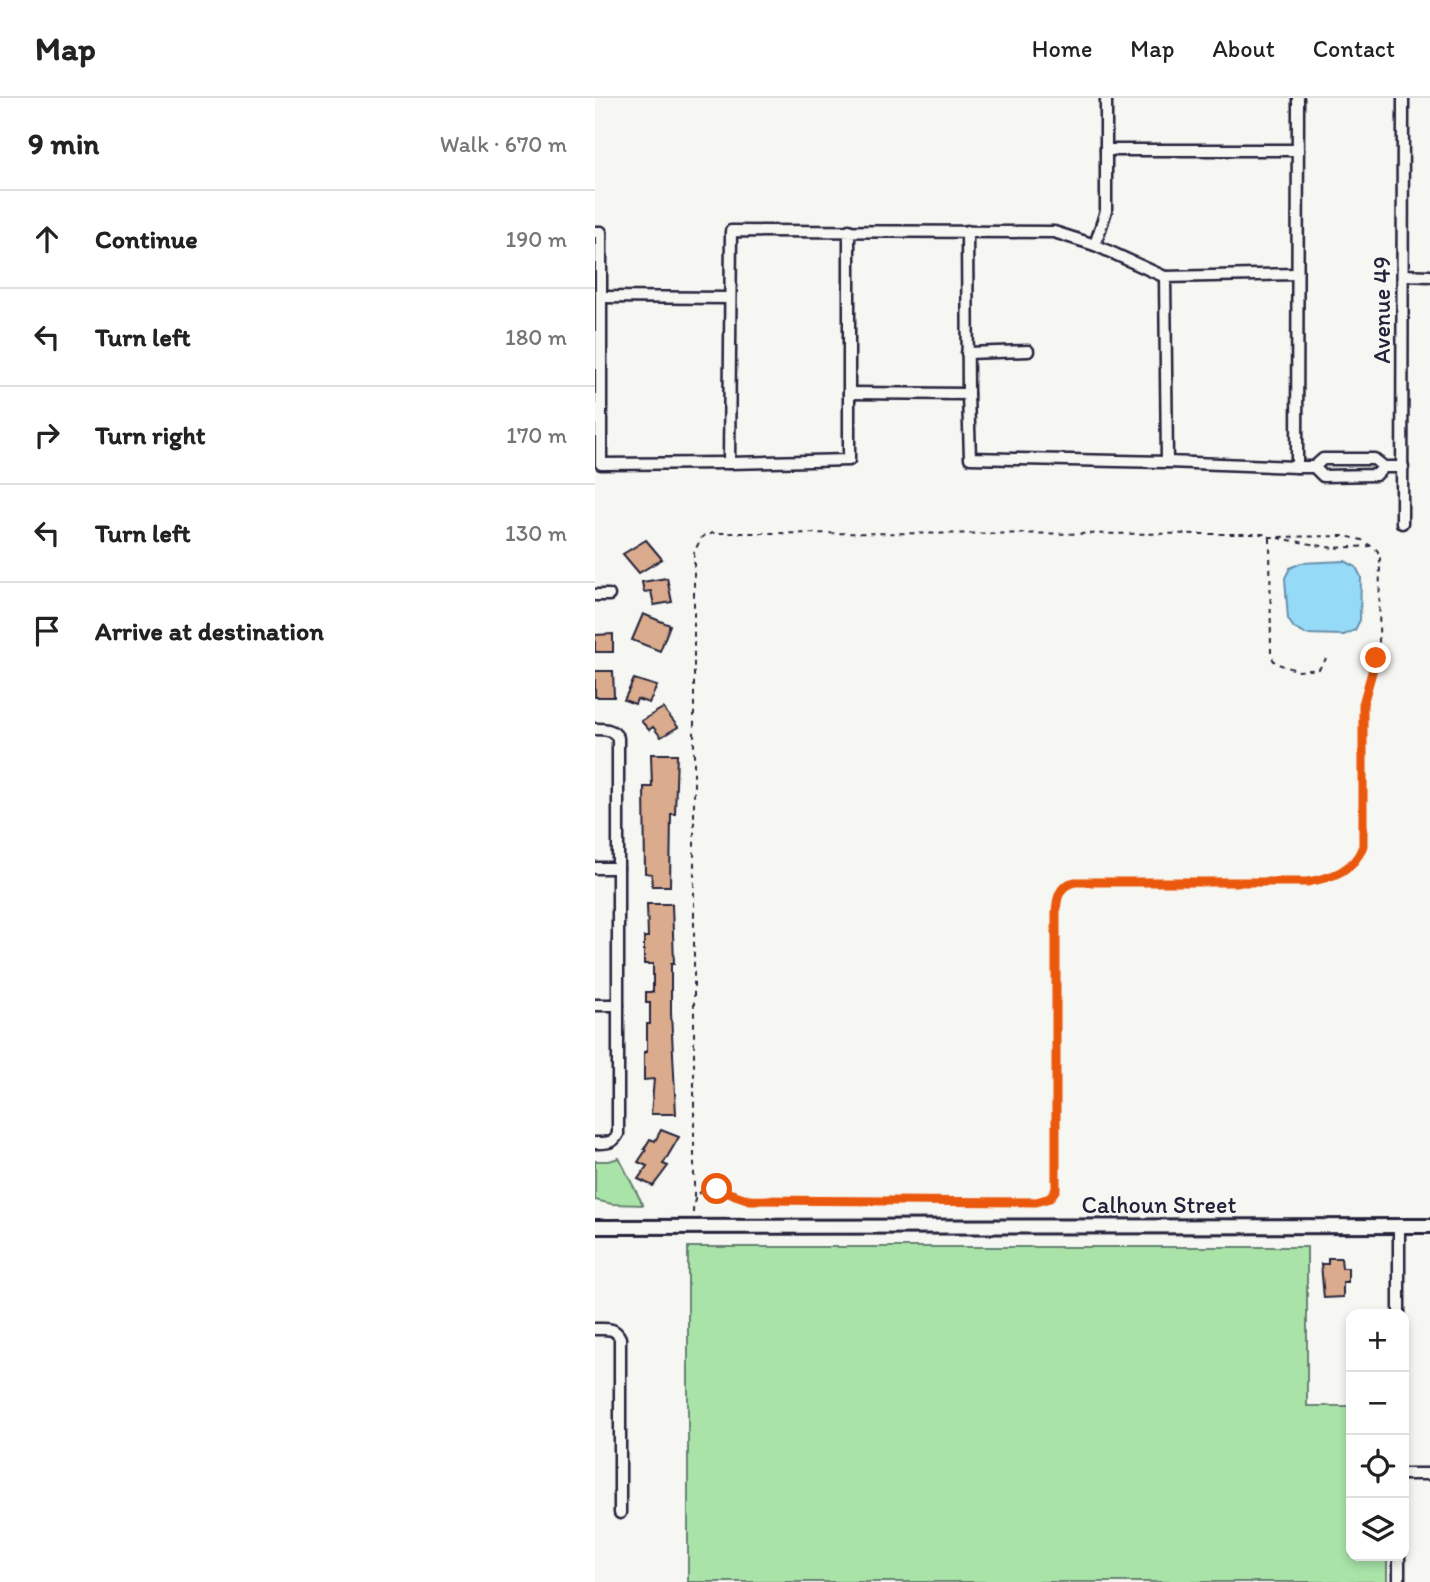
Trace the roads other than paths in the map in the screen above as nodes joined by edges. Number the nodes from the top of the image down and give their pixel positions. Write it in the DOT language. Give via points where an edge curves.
graph roads {
  1 [pos="1106,98"];
  2 [pos="1298,98"];
  3 [pos="1403,98"];
  4 [pos="1106,150"];
  5 [pos="1298,150"];
  6 [pos="849,230"];
  7 [pos="967,231"];
  8 [pos="595,232"];
  9 [pos="1095,246"];
  10 [pos="1297,274"];
  11 [pos="1403,275"];
  12 [pos="1430,276"];
  13 [pos="1165,277"];
  14 [pos="601,297"];
  15 [pos="729,298"];
  16 [pos="1028,351"];
  17 [pos="967,354"];
  18 [pos="849,393"];
  19 [pos="968,394"];
  20 [pos="1346,459"];
  21 [pos="1167,462"];
  22 [pos="729,463"];
  23 [pos="598,464"];
  24 [pos="1297,467"];
  25 [pos="1314,467"];
  26 [pos="1384,467"];
  27 [pos="1403,467"];
  28 [pos="1346,476"];
  29 [pos="1402,523"];
  30 [pos="595,595"];
  31 [pos="609,595"];
  32 [pos="595,729"];
  33 [pos="595,868"];
  34 [pos="618,868"];
  35 [pos="595,1005"];
  36 [pos="618,1005"];
  37 [pos="595,1143"];
  38 [pos="1399,1226"];
  39 [pos="1430,1226"];
  40 [pos="595,1227"];
  41 [pos="1399,1309"];
  42 [pos="595,1329"];
  43 [pos="1409,1474"];
  44 [pos="1430,1474"];
  45 [pos="620,1513"];
  46 [pos="1399,1561"];
  47 [pos="1399,1582"];
  1 -- 4 [label="street"];
  2 -- 5 [label="street"];
  3 -- 11 [label="street, Avenue 49"];
  4 -- 5 [label="street"];
  4 -- 9 [label="street" via="1106,211"];
  5 -- 10 [label="street"];
  6 -- 7 [label="street"];
  6 -- 15 [label="street" via="731,231"];
  6 -- 18 [label="street"];
  7 -- 9 [label="street" via="1054,232"];
  7 -- 17 [label="street"];
  8 -- 14 [label="street" via="601,232"];
  9 -- 13 [label="street"];
  10 -- 13 [label="street"];
  10 -- 24 [label="street"];
  11 -- 12 [label="street"];
  11 -- 27 [label="street, Avenue 49"];
  13 -- 21 [label="street"];
  14 -- 15 [label="street"];
  14 -- 23 [label="street"];
  15 -- 22 [label="street"];
  16 -- 17 [label="street"];
  17 -- 19 [label="street"];
  18 -- 19 [label="street"];
  18 -- 22 [label="street" via="849,460"];
  19 -- 21 [label="street" via="970,458"];
  20 -- 25 [label="street" via="1323,459"];
  20 -- 26 [label="street" via="1374,459"];
  20 -- 28 [label="street"];
  21 -- 24 [label="street"];
  22 -- 23 [label="street"];
  24 -- 25 [label="street"];
  25 -- 28 [label="street" via="1323,476"];
  26 -- 27 [label="street"];
  26 -- 28 [label="street" via="1376,475"];
  27 -- 29 [label="street, Avenue 49"];
  30 -- 31 [label="street"];
  32 -- 34 [label="street" via="615,732 618,738"];
  33 -- 34 [label="street"];
  34 -- 36 [label="street"];
  35 -- 36 [label="street"];
  36 -- 37 [label="street" via="618,1125 615,1140"];
  38 -- 39 [label="street, Calhoun Street"];
  38 -- 40 [label="street, Calhoun Street"];
  38 -- 41 [label="street"];
  42 -- 45 [label="street" via="617,1332 621,1346"];
  43 -- 44 [label="street"];
  46 -- 47 [label="street"];
}
